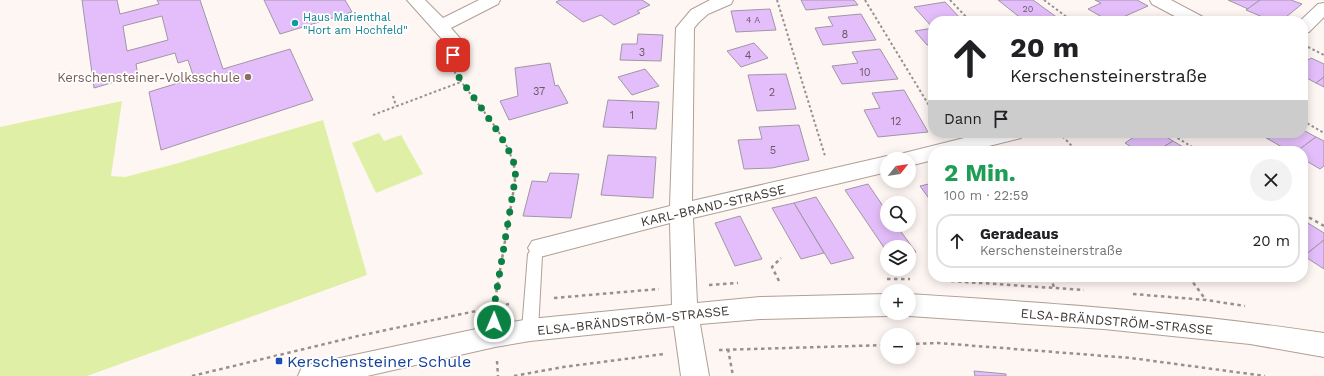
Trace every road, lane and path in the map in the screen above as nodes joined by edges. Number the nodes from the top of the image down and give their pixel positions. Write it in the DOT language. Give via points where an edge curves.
graph roads {
  1 [pos="416,0"];
  2 [pos="492,0"];
  3 [pos="725,0"];
  4 [pos="777,0"];
  5 [pos="865,0"];
  6 [pos="950,0"];
  7 [pos="1044,0"];
  8 [pos="1158,0"];
  9 [pos="1324,8"];
  10 [pos="965,16"];
  11 [pos="1065,16"];
  12 [pos="1188,16"];
  13 [pos="1308,23"];
  14 [pos="441,26"];
  15 [pos="456,44"];
  16 [pos="1308,47"];
  17 [pos="1324,55"];
  18 [pos="461,82"];
  19 [pos="393,96"];
  20 [pos="928,104"];
  21 [pos="396,106"];
  22 [pos="373,115"];
  23 [pos="1308,125"];
  24 [pos="1324,133"];
  25 [pos="993,138"];
  26 [pos="1064,138"];
  27 [pos="1177,138"];
  28 [pos="960,146"];
  29 [pos="1072,146"];
  30 [pos="1191,146"];
  31 [pos="928,153"];
  32 [pos="916,157"];
  33 [pos="880,166"];
  34 [pos="831,177"];
  35 [pos="682,212"];
  36 [pos="1308,217"];
  37 [pos="1324,226"];
  38 [pos="540,248"];
  39 [pos="782,258"];
  40 [pos="779,281"];
  41 [pos="1052,282"];
  42 [pos="1193,282"];
  43 [pos="1054,286"];
  44 [pos="1206,300"];
  45 [pos="880,305"];
  46 [pos="916,305"];
  47 [pos="685,314"];
  48 [pos="530,330"];
  49 [pos="495,336"];
  50 [pos="916,344"];
  51 [pos="1324,345"];
  52 [pos="728,349"];
  53 [pos="280,355"];
  54 [pos="279,361"];
  55 [pos="312,376"];
  56 [pos="498,376"];
  57 [pos="695,376"];
  58 [pos="733,376"];
  59 [pos="1265,376"];
  1 -- 14 [label="street"];
  2 -- 14 [label="street"];
  3 -- 35 [label="street" via="697,13 690,18 685,28"];
  4 -- 34 [label="path"];
  5 -- 20 [label="path"];
  6 -- 10 [label="path"];
  7 -- 11 [label="path"];
  8 -- 12 [label="street"];
  9 -- 13 [label="street"];
  14 -- 15 [label="street"];
  15 -- 18 [label="path" via="451,65"];
  16 -- 17 [label="path"];
  18 -- 21 [label="path"];
  18 -- 49 [label="path" via="500,136 515,167 494,307"];
  19 -- 21 [label="path"];
  21 -- 22 [label="path"];
  23 -- 24 [label="path"];
  25 -- 28 [label="street"];
  26 -- 29 [label="path"];
  27 -- 30 [label="path"];
  31 -- 32 [label="street"];
  33 -- 34 [label="street, KARL-BRAND-STRASSE"];
  34 -- 35 [label="street, KARL-BRAND-STRASSE"];
  35 -- 38 [label="street, KARL-BRAND-STRASSE"];
  35 -- 47 [label="street"];
  36 -- 37 [label="path"];
  38 -- 48 [label="lane" via="535,254"];
  39 -- 40 [label="path" via="772,267"];
  41 -- 43 [label="path"];
  42 -- 44 [label="path"];
  45 -- 47 [label="street, ELSA-BRÄNDSTRÖM-STRASSE" via="760,308"];
  46 -- 51 [label="street, ELSA-BRÄNDSTRÖM-STRASSE" via="1111,318 1250,333"];
  47 -- 48 [label="street, ELSA-BRÄNDSTRÖM-STRASSE"];
  47 -- 57 [label="street"];
  48 -- 49 [label="street, ELSA-BRÄNDSTRÖM-STRASSE"];
  49 -- 55 [label="street, ELSA-BRÄNDSTRÖM-STRASSE"];
  49 -- 56 [label="path"];
  50 -- 59 [label="path" via="1131,358"];
  52 -- 58 [label="path"];
  53 -- 54 [label="path"];
}
